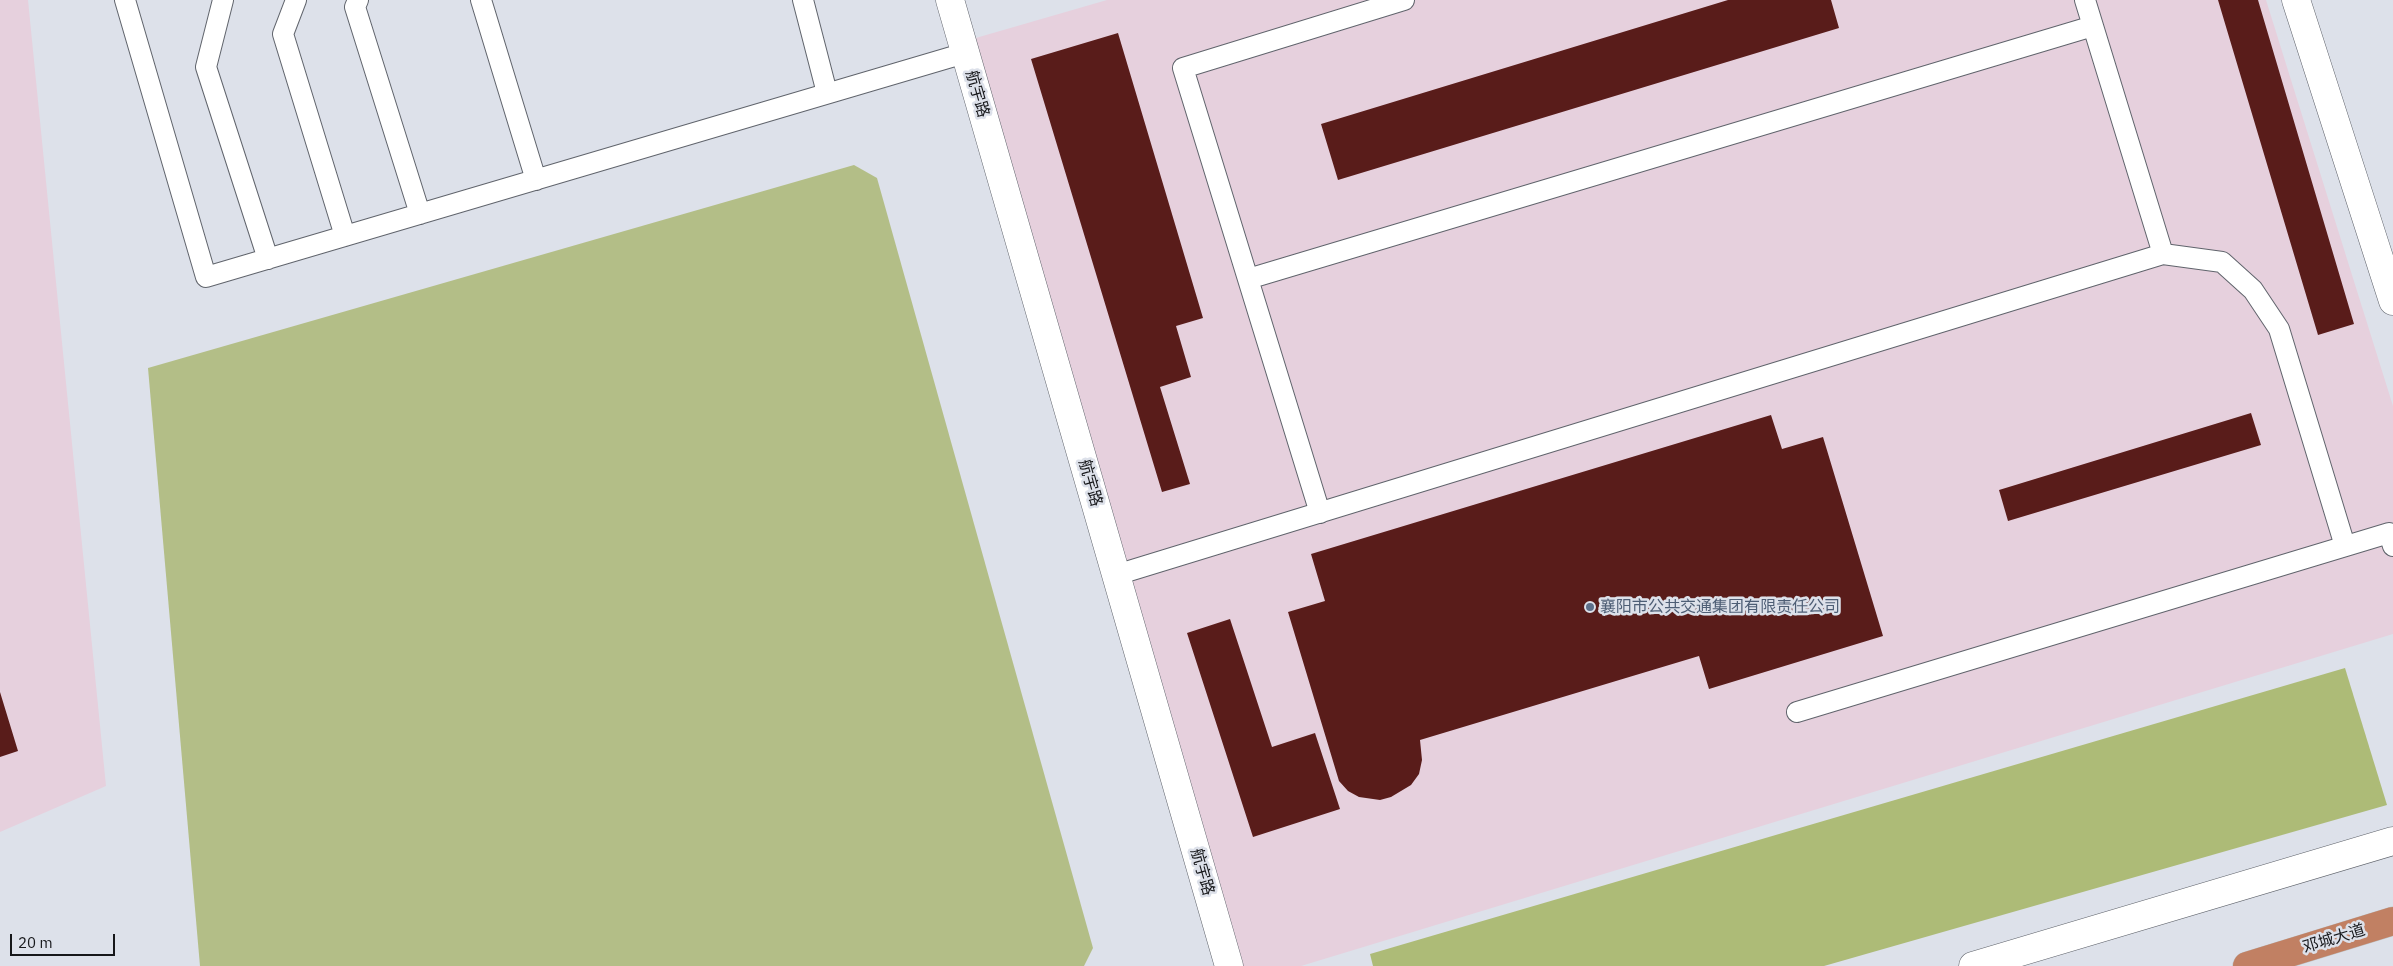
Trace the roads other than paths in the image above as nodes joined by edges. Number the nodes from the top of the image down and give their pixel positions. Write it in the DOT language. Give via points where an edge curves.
graph roads {
  1 [pos="125,0"];
  2 [pos="224,0"];
  3 [pos="296,0"];
  4 [pos="358,0"];
  5 [pos="481,0"];
  6 [pos="803,0"];
  7 [pos="950,0"];
  8 [pos="1404,0"];
  9 [pos="2085,0"];
  10 [pos="2296,0"];
  11 [pos="2093,26"];
  12 [pos="965,53"];
  13 [pos="828,93"];
  14 [pos="536,180"];
  15 [pos="420,214"];
  16 [pos="345,236"];
  17 [pos="2163,254"];
  18 [pos="268,259"];
  19 [pos="1248,279"];
  20 [pos="2393,301"];
  21 [pos="1320,513"];
  22 [pos="2345,546"];
  23 [pos="2393,546"];
  24 [pos="1116,575"];
  25 [pos="1797,712"];
  26 [pos="2393,841"];
  27 [pos="2393,922"];
  28 [pos="1229,966"];
  29 [pos="1973,966"];
  30 [pos="2247,966"];
  1 -- 18 [label="lane" via="206,277"];
  2 -- 18 [label="lane" via="206,67"];
  3 -- 16 [label="lane" via="283,34"];
  4 -- 15 [label="lane" via="355,7"];
  5 -- 14 [label="lane"];
  6 -- 13 [label="lane"];
  7 -- 12 [label="street, 航宇路"];
  8 -- 19 [label="lane" via="1183,68"];
  9 -- 11 [label="lane"];
  10 -- 20 [label="street"];
  11 -- 17 [label="lane"];
  11 -- 19 [label="lane"];
  12 -- 13 [label="lane"];
  12 -- 24 [label="street, 航宇路"];
  13 -- 14 [label="lane"];
  14 -- 15 [label="lane"];
  15 -- 16 [label="lane"];
  16 -- 18 [label="lane"];
  17 -- 21 [label="lane"];
  17 -- 22 [label="lane" via="2222,262 2253,290 2279,329"];
  19 -- 21 [label="lane"];
  21 -- 24 [label="lane"];
  22 -- 23 [label="lane" via="2389,532"];
  22 -- 25 [label="lane"];
  24 -- 28 [label="street, 航宇路"];
  26 -- 29 [label="street"];
  27 -- 30 [label="highway, 邓城大道"];
}
